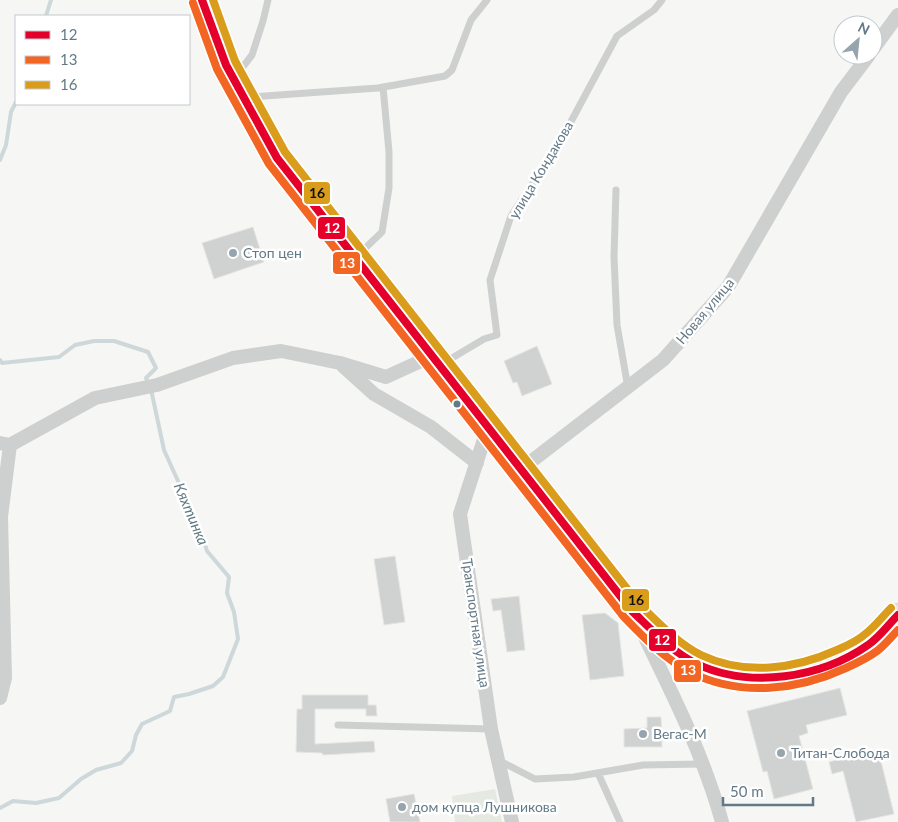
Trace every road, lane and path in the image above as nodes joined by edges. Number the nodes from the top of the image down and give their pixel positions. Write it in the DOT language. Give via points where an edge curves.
graph roads {
  1 [pos="202,0"];
  2 [pos="268,0"];
  3 [pos="487,0"];
  4 [pos="662,0"];
  5 [pos="898,15"];
  6 [pos="883,35"];
  7 [pos="861,65"];
  8 [pos="383,87"];
  9 [pos="238,88"];
  10 [pos="616,190"];
  11 [pos="355,258"];
  12 [pos="435,361"];
  13 [pos="340,363"];
  14 [pos="628,388"];
  15 [pos="488,427"];
  16 [pos="5,444"];
  17 [pos="476,463"];
  18 [pos="520,470"];
  19 [pos="0,518"];
  20 [pos="632,611"];
  21 [pos="898,615"];
  22 [pos="0,698"];
  23 [pos="338,725"];
  24 [pos="491,729"];
  25 [pos="498,760"];
  26 [pos="702,764"];
  27 [pos="598,773"];
  28 [pos="512,822"];
  29 [pos="620,822"];
  30 [pos="722,822"];
  1 -- 9 [label="main road"];
  2 -- 9 [label="lane" via="252,56"];
  3 -- 8 [label="lane" via="471,20 452,70 445,76"];
  4 -- 12 [label="lane, улица Кондакова" via="654,10 617,36 560,142 511,216 490,280 497,335"];
  5 -- 6 [label="street"];
  7 -- 14 [label="street, Новая улица" via="841,92 728,287 663,360"];
  8 -- 9 [label="lane"];
  8 -- 11 [label="lane" via="389,188 382,232"];
  9 -- 11 [label="main road" via="277,158"];
  10 -- 14 [label="lane" via="617,325"];
  11 -- 12 [label="main road"];
  12 -- 13 [label="street" via="386,377"];
  12 -- 15 [label="main road"];
  13 -- 16 [label="street" via="281,351 233,358 158,385 95,398"];
  13 -- 17 [label="street" via="374,394 431,427"];
  14 -- 18 [label="street, Новая улица"];
  15 -- 17 [label="street, Транспортная улица"];
  15 -- 18 [label="main road"];
  16 -- 19 [label="street"];
  17 -- 24 [label="street, Транспортная улица" via="460,514"];
  18 -- 20 [label="main road"];
  19 -- 22 [label="street" via="5,678"];
  20 -- 21 [label="main road" via="672,649 697,664 727,675 766,679 833,664 870,644"];
  20 -- 26 [label="street"];
  23 -- 24 [label="lane"];
  24 -- 25 [label="street, Транспортная улица"];
  25 -- 27 [label="lane" via="535,779"];
  25 -- 28 [label="street, Транспортная улица"];
  26 -- 27 [label="lane" via="643,766"];
  26 -- 30 [label="street"];
  27 -- 29 [label="lane"];
}
